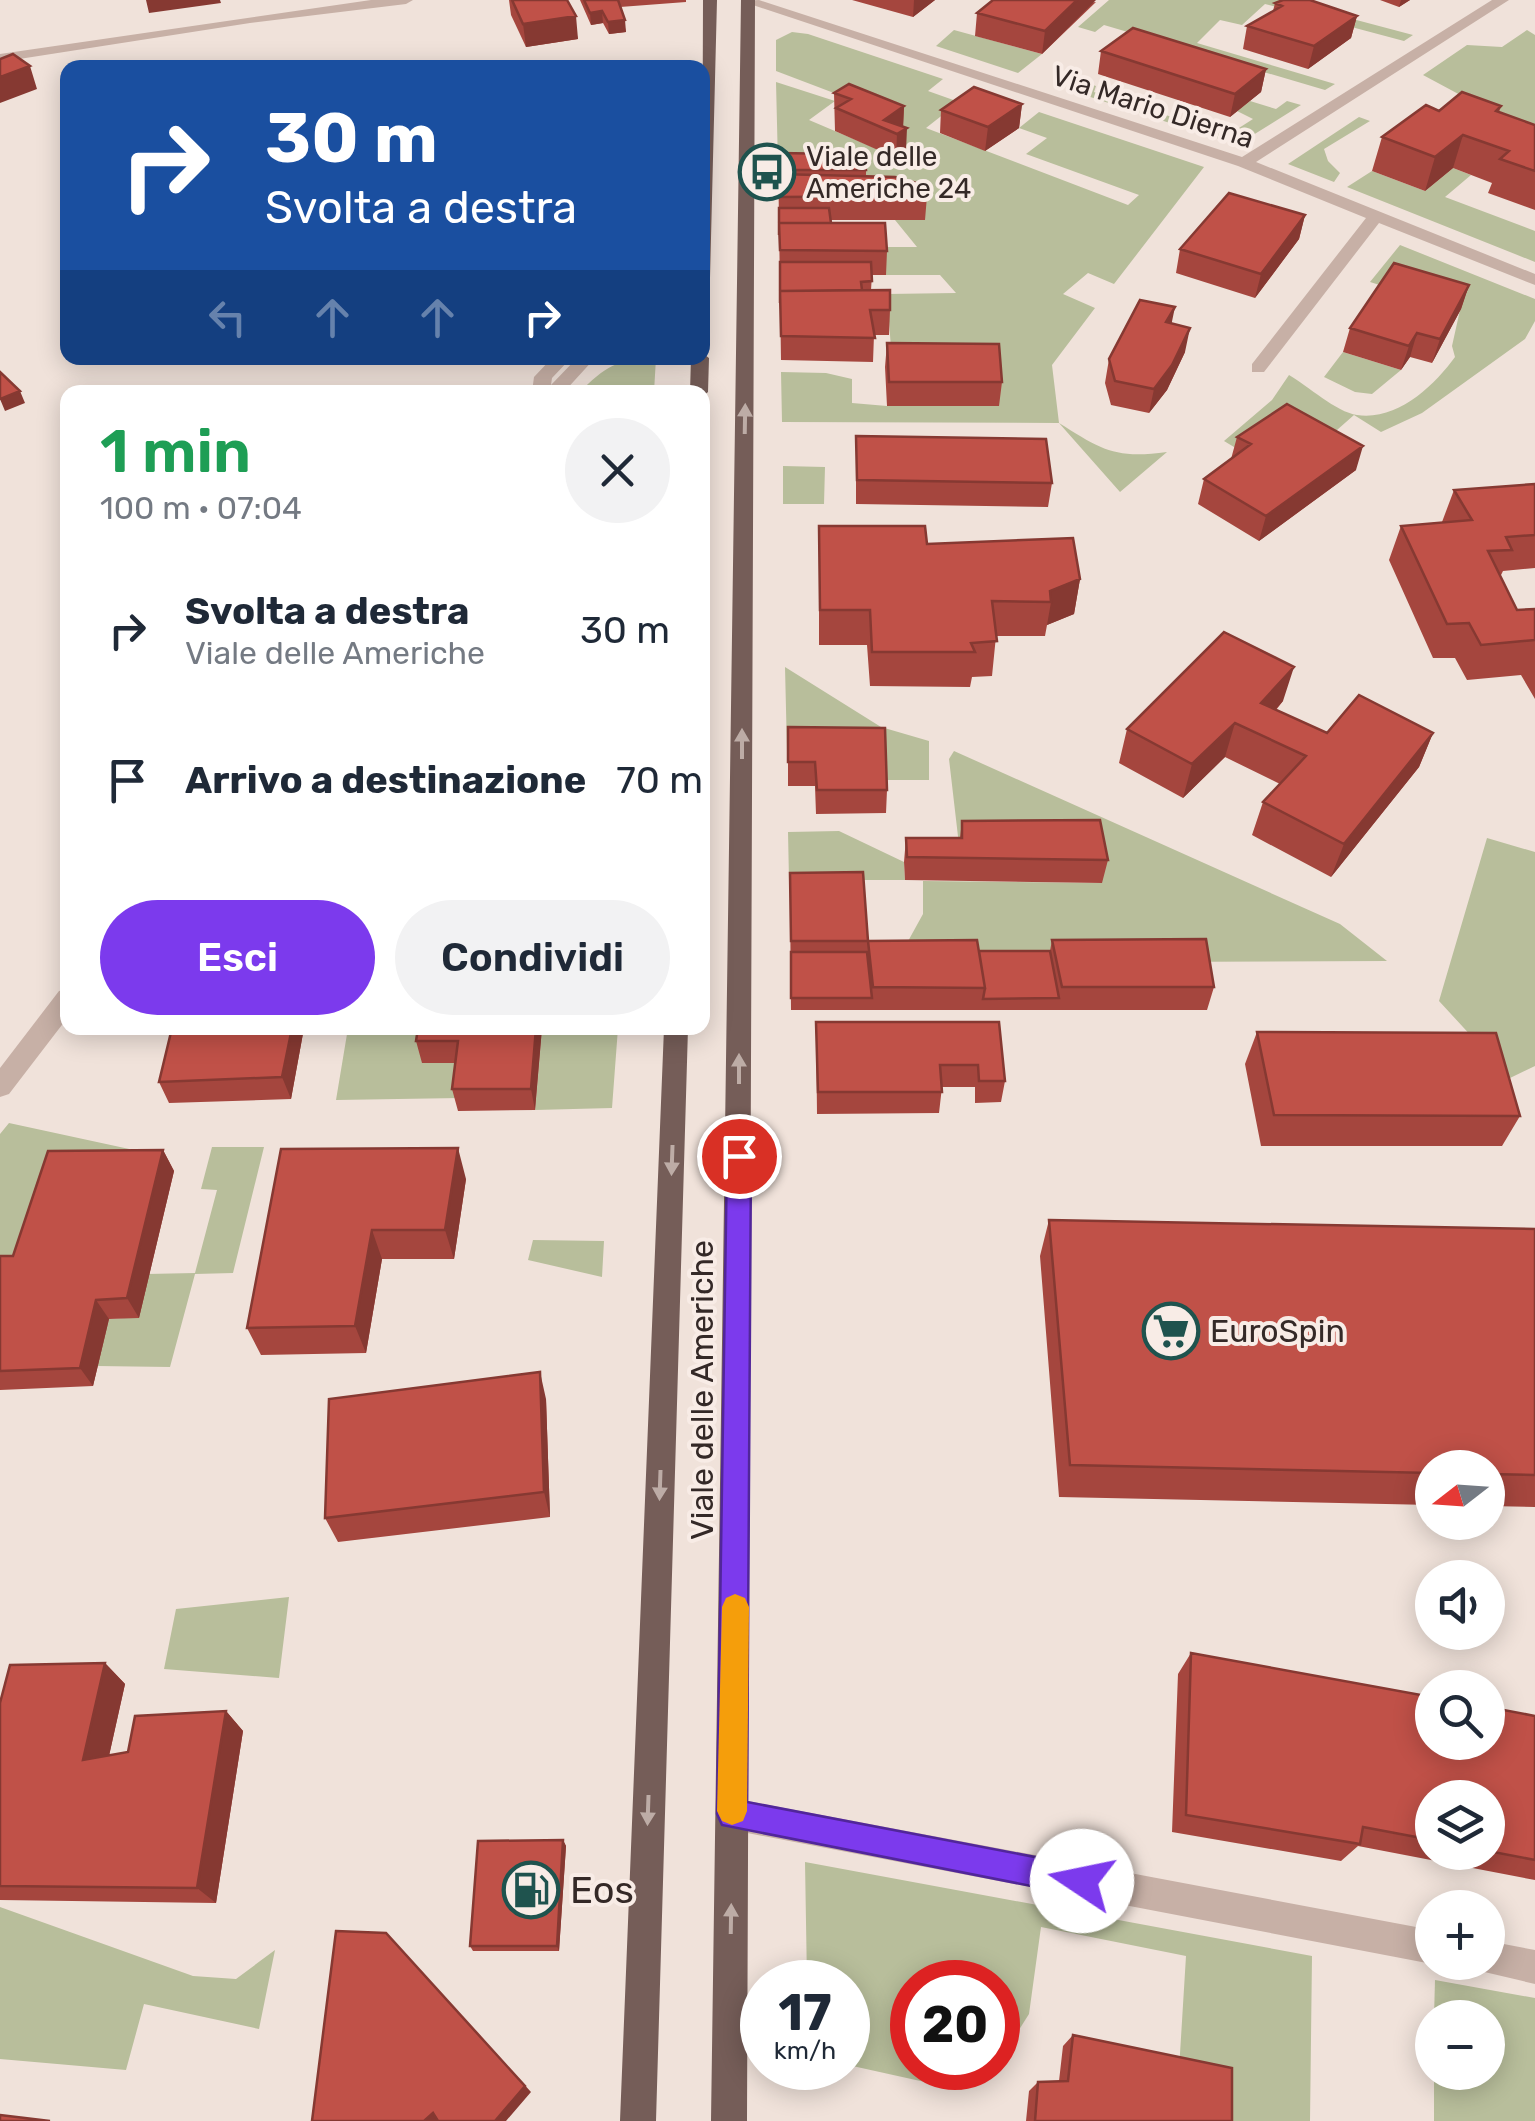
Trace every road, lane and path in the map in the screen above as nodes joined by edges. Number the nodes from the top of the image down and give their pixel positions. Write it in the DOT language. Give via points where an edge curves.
graph roads {
  1 [pos="243,0"];
  2 [pos="406,0"];
  3 [pos="710,0"];
  4 [pos="748,0"];
  5 [pos="1502,0"];
  6 [pos="250,19"];
  7 [pos="0,58"];
  8 [pos="708,60"];
  9 [pos="1244,163"];
  10 [pos="1376,216"];
  11 [pos="1535,280"];
  12 [pos="555,365"];
  13 [pos="579,365"];
  14 [pos="1258,368"];
  15 [pos="542,385"];
  16 [pos="561,385"];
  17 [pos="60,1009"];
  18 [pos="676,1035"];
  19 [pos="0,1088"];
  20 [pos="732,1814"];
  21 [pos="1415,1944"];
  22 [pos="1505,1961"];
  23 [pos="1535,1966"];
  24 [pos="638,2121"];
  25 [pos="729,2121"];
  1 -- 6 [label="street"];
  2 -- 6 [label="street"];
  3 -- 8 [label="main road"];
  4 -- 9 [label="street, Via Mario Dierna"];
  20 -- 4 [label="main road, Viale delle Americhe, one-way"];
  5 -- 9 [label="street"];
  6 -- 7 [label="street"];
  9 -- 10 [label="street, Via Mario Dierna"];
  10 -- 11 [label="street, Via Mario Dierna"];
  10 -- 14 [label="street"];
  12 -- 15 [label="street"];
  13 -- 16 [label="street"];
  17 -- 19 [label="street"];
  18 -- 24 [label="main road, Viale delle Americhe, one-way"];
  20 -- 21 [label="street"];
  25 -- 20 [label="main road, Viale delle Americhe, one-way"];
  22 -- 23 [label="street"];
}
